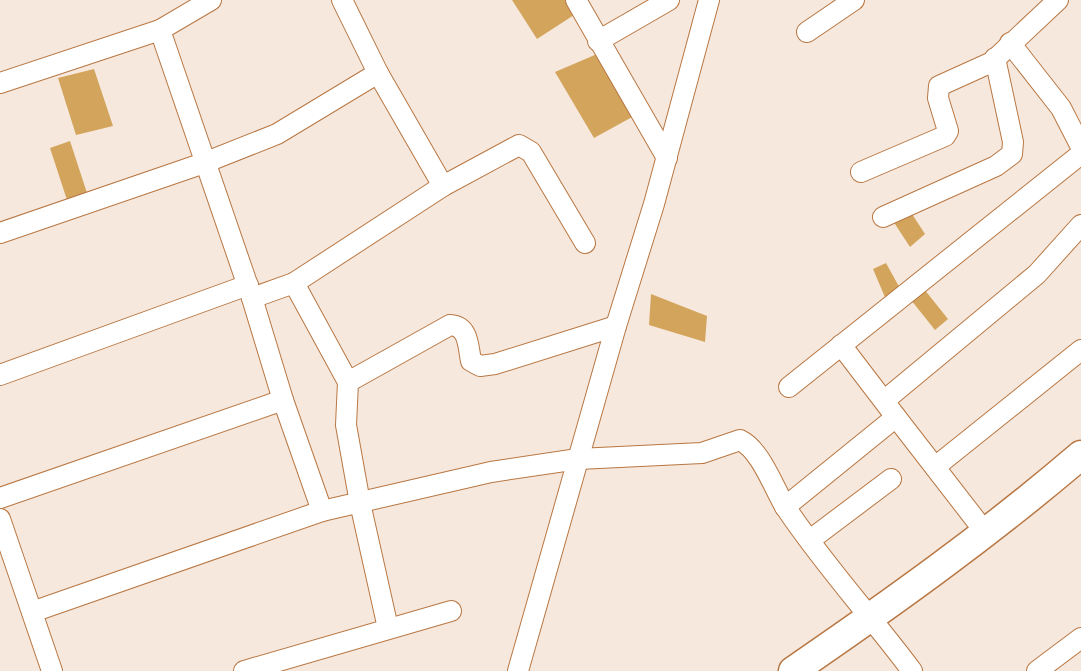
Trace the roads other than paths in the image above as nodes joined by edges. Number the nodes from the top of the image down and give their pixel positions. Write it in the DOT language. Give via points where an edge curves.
graph roads {
  1 [pos="211,0"];
  2 [pos="342,0"];
  3 [pos="576,0"];
  4 [pos="669,0"];
  5 [pos="709,0"];
  6 [pos="854,0"];
  7 [pos="1058,0"];
  8 [pos="160,30"];
  9 [pos="807,32"];
  10 [pos="598,41"];
  11 [pos="1010,43"];
  12 [pos="995,58"];
  13 [pos="378,73"];
  14 [pos="0,83"];
  15 [pos="1081,147"];
  16 [pos="1081,154"];
  17 [pos="667,158"];
  18 [pos="204,163"];
  19 [pos="861,172"];
  20 [pos="442,186"];
  21 [pos="884,217"];
  22 [pos="1081,225"];
  23 [pos="0,233"];
  24 [pos="585,243"];
  25 [pos="294,283"];
  26 [pos="250,292"];
  27 [pos="616,326"];
  28 [pos="841,345"];
  29 [pos="1081,350"];
  30 [pos="0,375"];
  31 [pos="348,382"];
  32 [pos="789,387"];
  33 [pos="283,400"];
  34 [pos="885,400"];
  35 [pos="896,417"];
  36 [pos="1081,454"];
  37 [pos="578,459"];
  38 [pos="935,467"];
  39 [pos="891,479"];
  40 [pos="0,498"];
  41 [pos="360,503"];
  42 [pos="786,507"];
  43 [pos="322,511"];
  44 [pos="0,519"];
  45 [pos="985,532"];
  46 [pos="810,540"];
  47 [pos="32,612"];
  48 [pos="451,612"];
  49 [pos="872,617"];
  50 [pos="388,628"];
  51 [pos="1081,639"];
  52 [pos="523,665"];
  53 [pos="52,671"];
  54 [pos="244,671"];
  55 [pos="793,671"];
  56 [pos="912,671"];
  57 [pos="1037,671"];
  1 -- 8 [label="street"];
  2 -- 13 [label="street"];
  3 -- 10 [label="street"];
  4 -- 10 [label="street"];
  5 -- 17 [label="street"];
  6 -- 9 [label="street"];
  7 -- 11 [label="street"];
  8 -- 14 [label="street"];
  8 -- 18 [label="street"];
  10 -- 17 [label="street"];
  11 -- 12 [label="street"];
  11 -- 15 [label="street" via="1061,108"];
  12 -- 19 [label="street" via="939,86 938,98 948,131 945,136"];
  12 -- 21 [label="street" via="1013,142 1012,154 996,166"];
  13 -- 18 [label="street" via="276,134"];
  13 -- 20 [label="street"];
  16 -- 28 [label="street"];
  17 -- 27 [label="street"];
  18 -- 23 [label="street"];
  18 -- 26 [label="street"];
  20 -- 24 [label="street" via="512,146 525,147"];
  20 -- 25 [label="street"];
  22 -- 34 [label="street" via="1037,274"];
  25 -- 26 [label="street"];
  25 -- 31 [label="street"];
  26 -- 30 [label="street"];
  26 -- 33 [label="street"];
  27 -- 31 [label="street" via="480,366 471,361 466,334 450,326"];
  27 -- 37 [label="street"];
  28 -- 32 [label="street"];
  28 -- 34 [label="street"];
  29 -- 38 [label="street"];
  31 -- 41 [label="street" via="346,425"];
  33 -- 40 [label="street"];
  33 -- 43 [label="street"];
  34 -- 35 [label="street"];
  35 -- 38 [label="street"];
  35 -- 42 [label="street"];
  36 -- 45 [label="street"];
  37 -- 41 [label="street" via="491,472"];
  37 -- 42 [label="street" via="702,453 740,440 766,471"];
  37 -- 52 [label="street"];
  38 -- 45 [label="street"];
  39 -- 46 [label="street"];
  41 -- 43 [label="street"];
  41 -- 50 [label="street"];
  42 -- 46 [label="street"];
  43 -- 47 [label="street"];
  44 -- 47 [label="street"];
  45 -- 49 [label="street"];
  46 -- 49 [label="street"];
  47 -- 53 [label="street"];
  48 -- 50 [label="street"];
  49 -- 55 [label="street"];
  49 -- 56 [label="street"];
  50 -- 54 [label="street"];
  51 -- 57 [label="street"];
}
